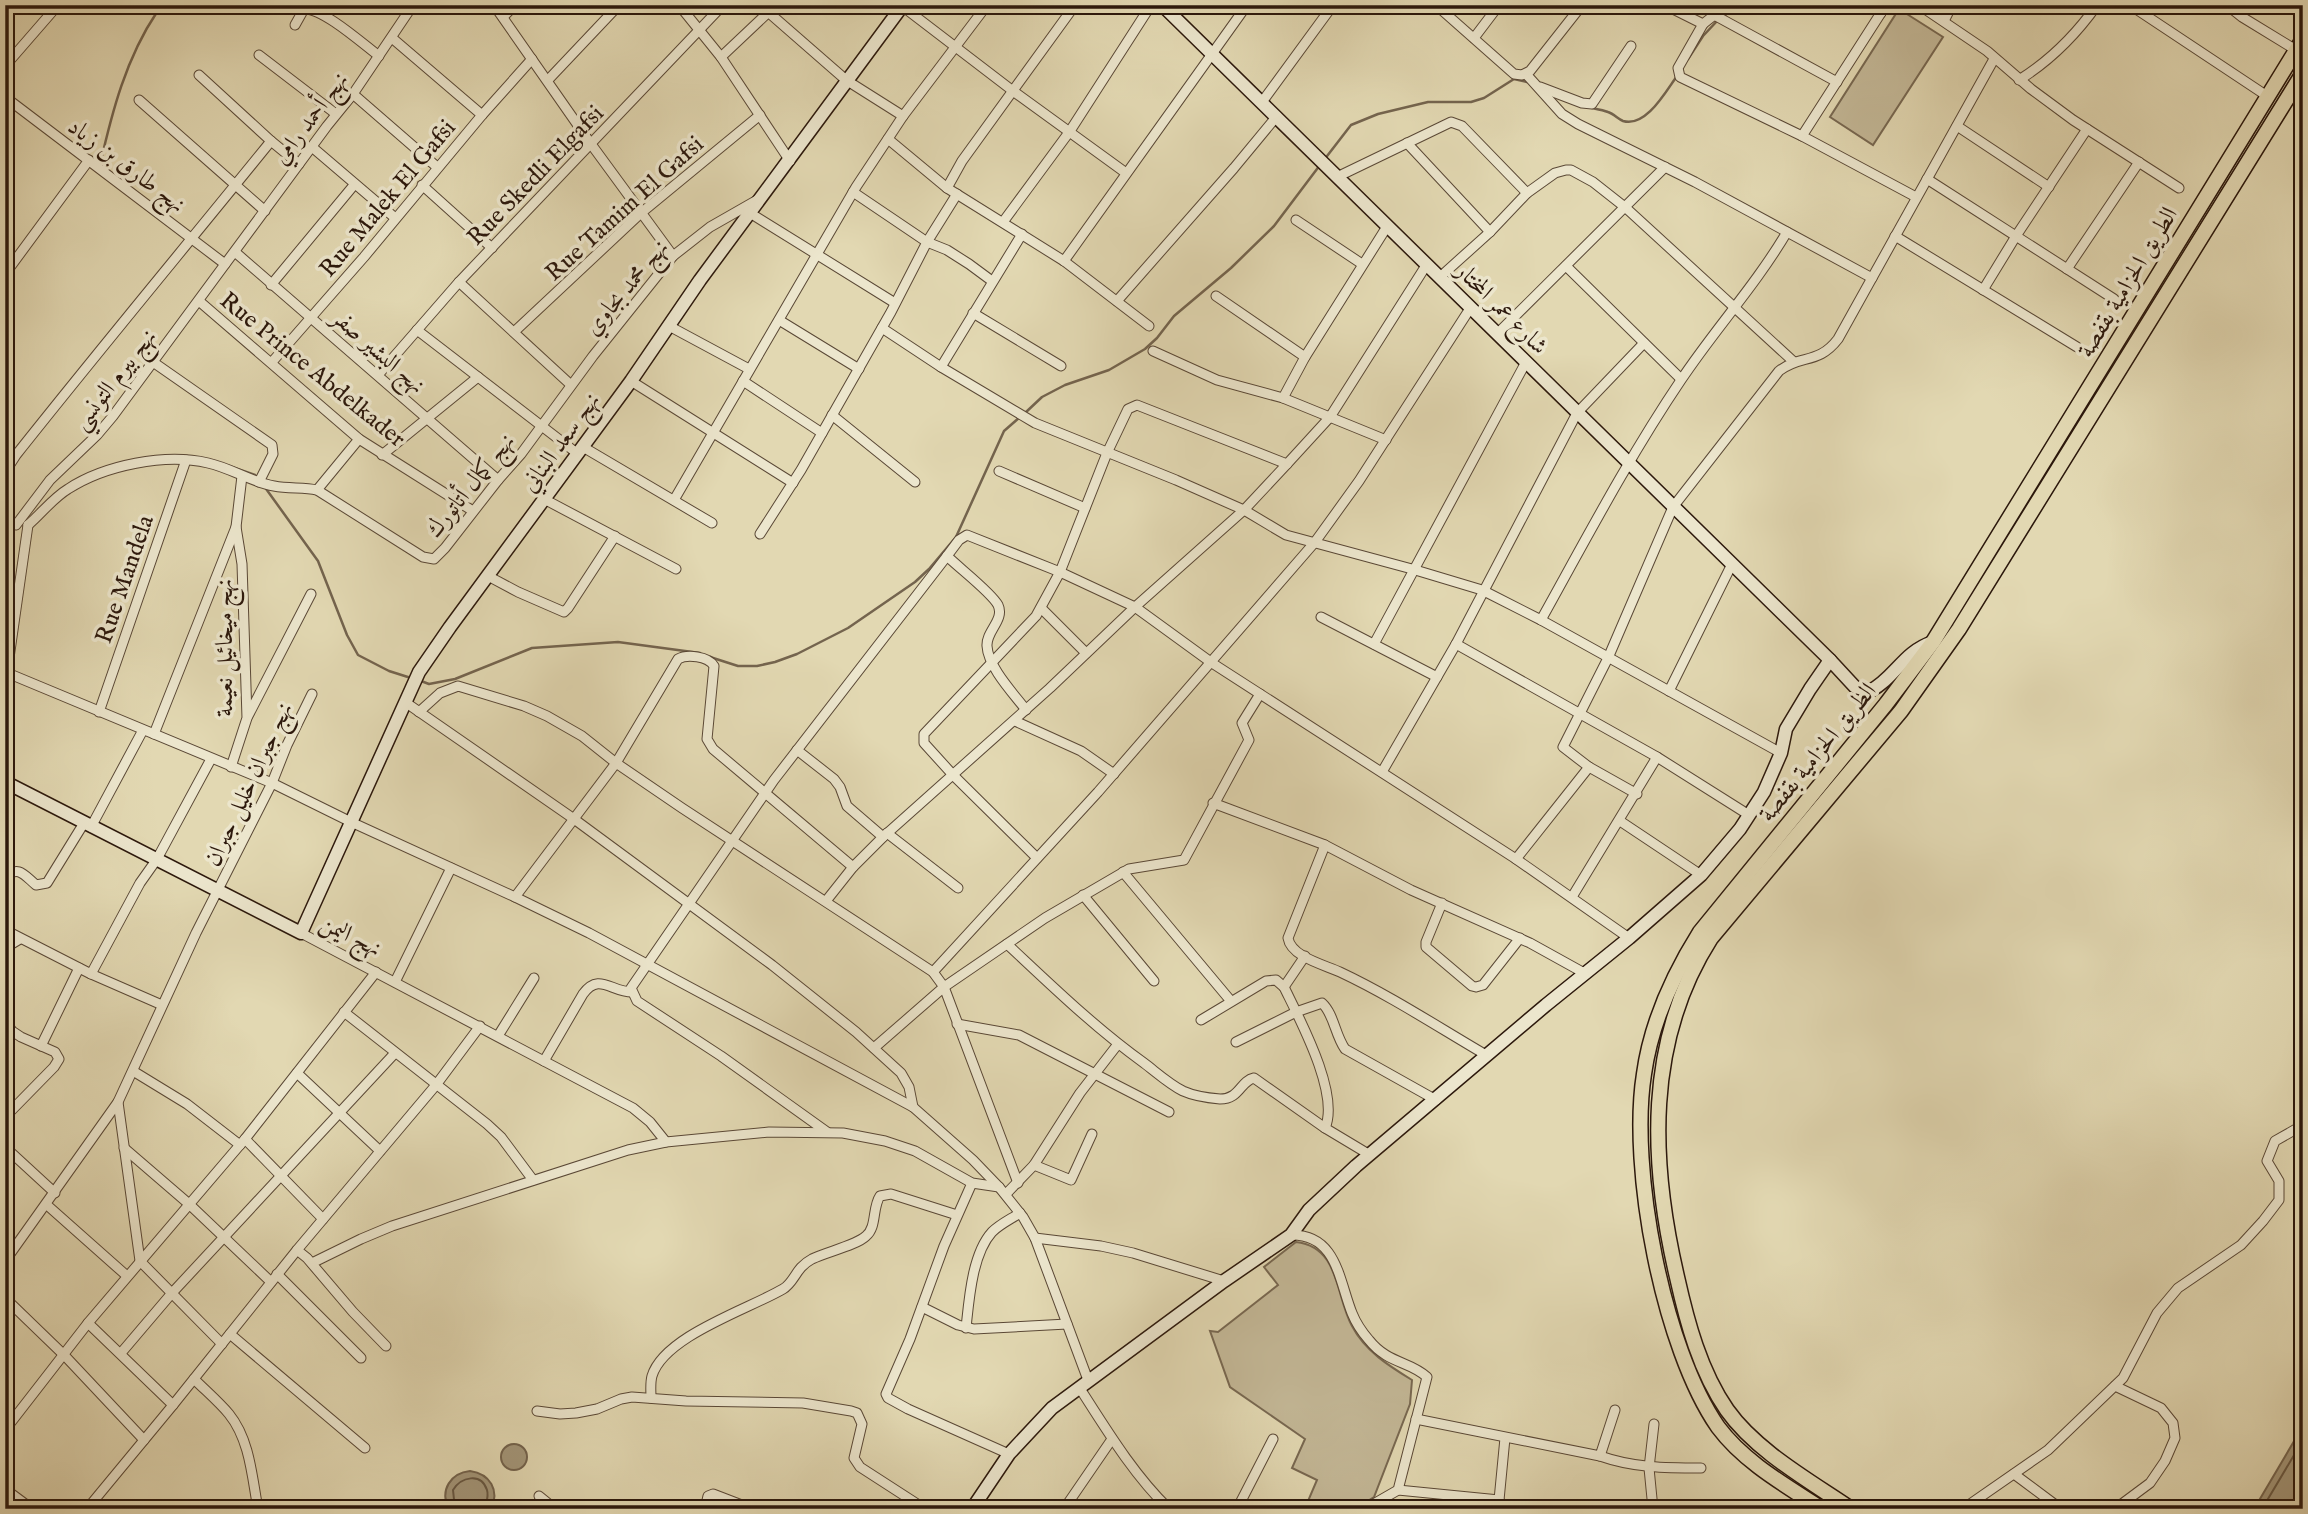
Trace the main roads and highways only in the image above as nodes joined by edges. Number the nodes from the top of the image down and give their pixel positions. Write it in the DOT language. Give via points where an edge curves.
graph roads {
  1 [pos="2299,45"];
  2 [pos="2303,73"];
  3 [pos="1822,1509"];
  4 [pos="1851,1509"];
  1 -- 3 [label="main road, الطريق الحزامية بقفصة" via="1933,642 1700,932 1661,1008 1640,1106 1642,1172 1652,1240 1687,1368 1730,1440 1767,1473"];
  2 -- 4 [label="main road, الطريق الحزامية بقفصة" via="1959,629 1901,711 1711,938 1683,990 1671,1026 1660,1079 1657,1151 1668,1237 1695,1345 1721,1399 1742,1428"];
}
